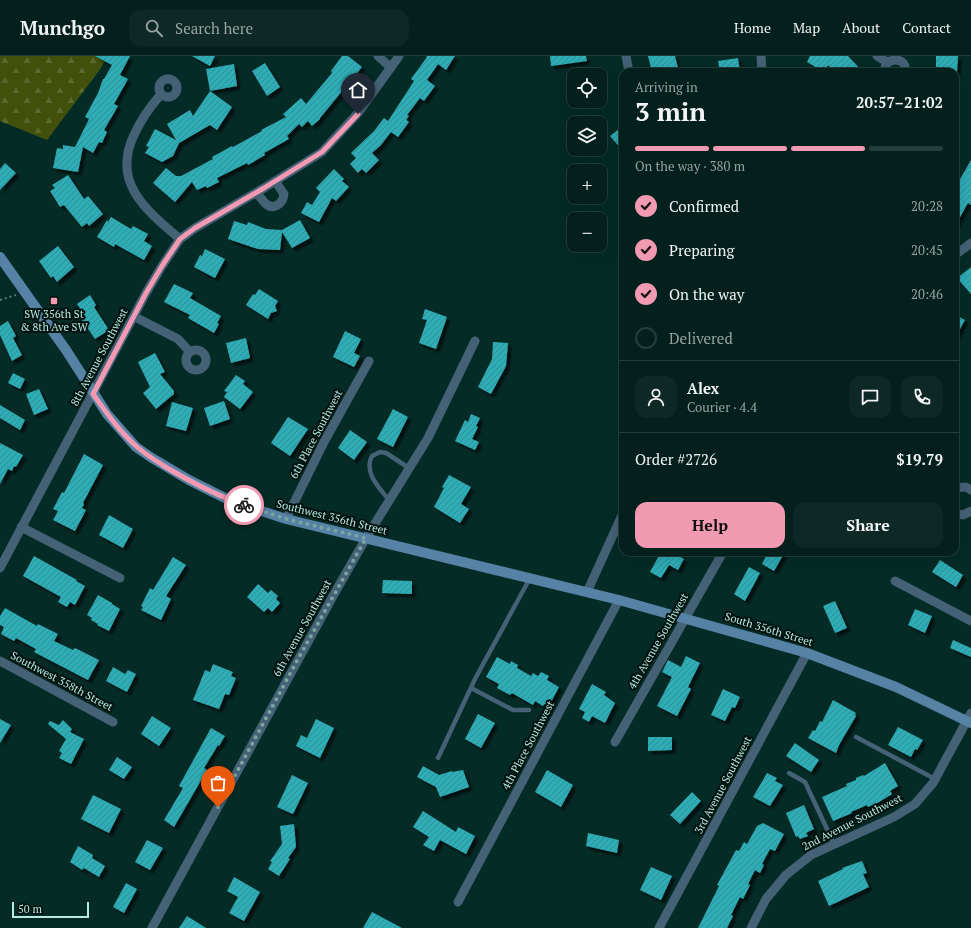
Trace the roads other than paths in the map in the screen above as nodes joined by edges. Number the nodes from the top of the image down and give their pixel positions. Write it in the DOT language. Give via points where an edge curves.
graph roads {
  1 [pos="378,56"];
  2 [pos="399,56"];
  3 [pos="626,56"];
  4 [pos="761,56"];
  5 [pos="877,56"];
  6 [pos="886,62"];
  7 [pos="391,68"];
  8 [pos="628,68"];
  9 [pos="762,68"];
  10 [pos="885,68"];
  11 [pos="905,68"];
  12 [pos="161,94"];
  13 [pos="275,181"];
  14 [pos="257,192"];
  15 [pos="180,239"];
  16 [pos="971,243"];
  17 [pos="959,252"];
  18 [pos="0,257"];
  19 [pos="135,317"];
  20 [pos="475,341"];
  21 [pos="190,352"];
  22 [pos="369,361"];
  23 [pos="93,394"];
  24 [pos="409,468"];
  25 [pos="959,488"];
  26 [pos="971,489"];
  27 [pos="389,500"];
  28 [pos="971,511"];
  29 [pos="959,514"];
  30 [pos="286,519"];
  31 [pos="619,522"];
  32 [pos="21,527"];
  33 [pos="366,538"];
  34 [pos="721,556"];
  35 [pos="0,568"];
  36 [pos="120,578"];
  37 [pos="530,578"];
  38 [pos="895,581"];
  39 [pos="551,583"];
  40 [pos="587,592"];
  41 [pos="619,600"];
  42 [pos="685,617"];
  43 [pos="971,621"];
  44 [pos="807,653"];
  45 [pos="0,661"];
  46 [pos="471,688"];
  47 [pos="529,710"];
  48 [pos="970,719"];
  49 [pos="113,722"];
  50 [pos="856,737"];
  51 [pos="615,742"];
  52 [pos="438,758"];
  53 [pos="789,774"];
  54 [pos="934,779"];
  55 [pos="834,844"];
  56 [pos="458,902"];
  57 [pos="152,928"];
  58 [pos="659,928"];
  59 [pos="751,928"];
  1 -- 7 [label="street"];
  2 -- 7 [label="street, 8th Avenue Southwest"];
  3 -- 8 [label="street"];
  4 -- 9 [label="street"];
  5 -- 6 [label="street"];
  6 -- 10 [label="street"];
  6 -- 11 [label="street" via="893,57 901,59"];
  7 -- 13 [label="street, 8th Avenue Southwest" via="358,114 322,152"];
  12 -- 15 [label="street" via="144,115 133,137 126,170 132,186 148,209"];
  13 -- 14 [label="street, 8th Avenue Southwest"];
  13 -- 14 [label="street" via="284,194 280,204 269,206"];
  14 -- 15 [label="street, 8th Avenue Southwest"];
  15 -- 19 [label="street, 8th Avenue Southwest" via="162,266"];
  16 -- 17 [label="street"];
  18 -- 23 [label="main road, Southwest 356th Street" via="66,350"];
  19 -- 21 [label="street" via="178,339"];
  19 -- 23 [label="street, 8th Avenue Southwest"];
  20 -- 24 [label="street, 6th Avenue Southwest" via="428,438"];
  22 -- 30 [label="street, 6th Place Southwest" via="324,442"];
  23 -- 30 [label="main road, Southwest 356th Street" via="121,431 136,447 152,458 231,501"];
  23 -- 32 [label="street, 8th Avenue Southwest"];
  24 -- 27 [label="street, 6th Avenue Southwest"];
  24 -- 27 [label="lane" via="386,453 380,452 372,456 372,477"];
  25 -- 26 [label="street"];
  27 -- 33 [label="street, 6th Avenue Southwest"];
  28 -- 29 [label="street"];
  30 -- 33 [label="main road, Southwest 356th Street"];
  31 -- 40 [label="street"];
  32 -- 35 [label="street, 8th Avenue Southwest"];
  32 -- 36 [label="street"];
  33 -- 37 [label="main road, Southwest 356th Street"];
  33 -- 57 [label="street, 6th Avenue Southwest"];
  34 -- 42 [label="street, 4th Avenue Southwest"];
  37 -- 39 [label="main road, Southwest 356th Street"];
  37 -- 46 [label="lane"];
  38 -- 43 [label="street"];
  39 -- 40 [label="main road, South 356th Street"];
  40 -- 41 [label="main road, South 356th Street"];
  41 -- 42 [label="main road, South 356th Street"];
  41 -- 56 [label="street, 4th Place Southwest"];
  42 -- 44 [label="main road, South 356th Street"];
  42 -- 51 [label="street, 4th Avenue Southwest"];
  44 -- 48 [label="main road, South 356th Street"];
  44 -- 58 [label="street, 3rd Avenue Southwest"];
  45 -- 49 [label="street, Southwest 358th Street"];
  46 -- 47 [label="lane" via="513,710"];
  46 -- 52 [label="lane"];
  48 -- 54 [label="street, 2nd Avenue Southwest"];
  50 -- 54 [label="lane"];
  53 -- 55 [label="lane" via="805,782"];
  54 -- 55 [label="street, 2nd Avenue Southwest" via="915,804 894,817"];
  55 -- 59 [label="street, 2nd Avenue Southwest" via="811,855 786,876 766,899"];
}
